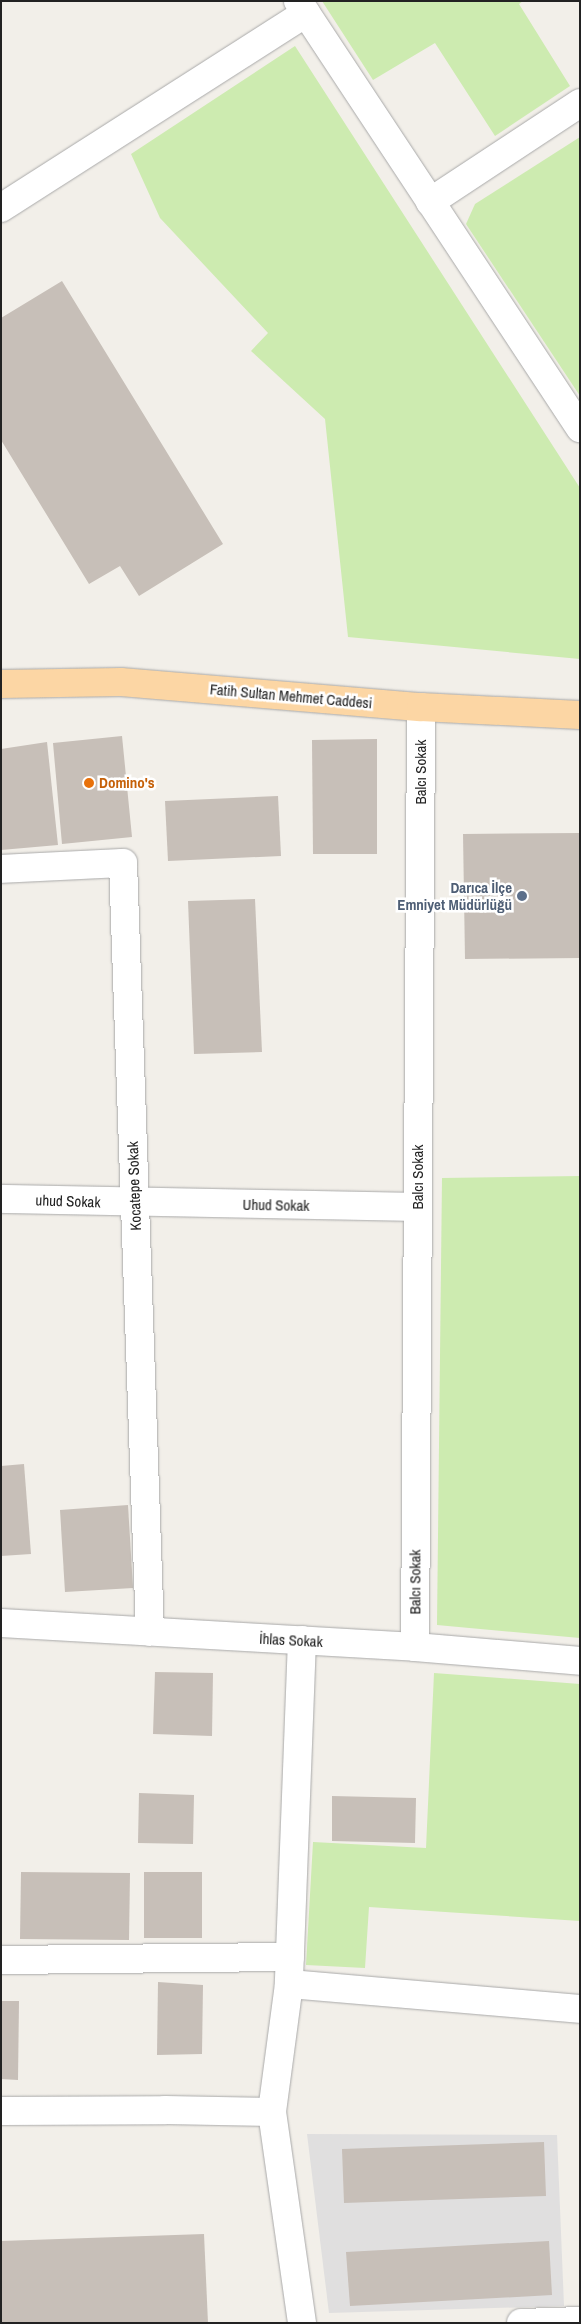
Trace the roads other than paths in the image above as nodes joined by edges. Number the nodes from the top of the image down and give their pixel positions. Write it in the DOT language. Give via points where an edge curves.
graph roads {
  1 [pos="302,7"];
  2 [pos="580,103"];
  3 [pos="430,202"];
  4 [pos="1,208"];
  5 [pos="580,428"];
  6 [pos="1,684"];
  7 [pos="421,707"];
  8 [pos="580,715"];
  9 [pos="1,869"];
  10 [pos="1,1199"];
  11 [pos="135,1203"];
  12 [pos="418,1207"];
  13 [pos="1,1623"];
  14 [pos="150,1632"];
  15 [pos="302,1640"];
  16 [pos="415,1647"];
  17 [pos="580,1661"];
  18 [pos="290,1958"];
  19 [pos="1,1960"];
  20 [pos="289,1984"];
  21 [pos="580,2009"];
  22 [pos="1,2110"];
  23 [pos="272,2112"];
  24 [pos="580,2321"];
  25 [pos="302,2323"];
  26 [pos="521,2323"];
  1 -- 3 [label="street"];
  1 -- 4 [label="street"];
  2 -- 3 [label="street"];
  3 -- 5 [label="street"];
  6 -- 7 [label="main road, Fatih Sultan Mehmet Caddesi" via="122,682"];
  7 -- 8 [label="main road, Fatih Sultan Mehmet Caddesi"];
  7 -- 12 [label="street, Balcı Sokak"];
  9 -- 11 [label="street, Kocatepe Sokak" via="123,863"];
  10 -- 11 [label="street, uhud Sokak"];
  11 -- 12 [label="street, Uhud Sokak"];
  11 -- 14 [label="street, Kocatepe Sokak"];
  12 -- 16 [label="street, Balcı Sokak"];
  13 -- 14 [label="street, İhlas Sokak"];
  14 -- 15 [label="street, İhlas Sokak"];
  15 -- 16 [label="street, İhlas Sokak"];
  15 -- 18 [label="street"];
  16 -- 17 [label="street, İhlas Sokak"];
  18 -- 19 [label="street"];
  18 -- 20 [label="street"];
  20 -- 21 [label="street"];
  20 -- 23 [label="street"];
  22 -- 23 [label="street"];
  23 -- 25 [label="street"];
  24 -- 26 [label="street"];
}
